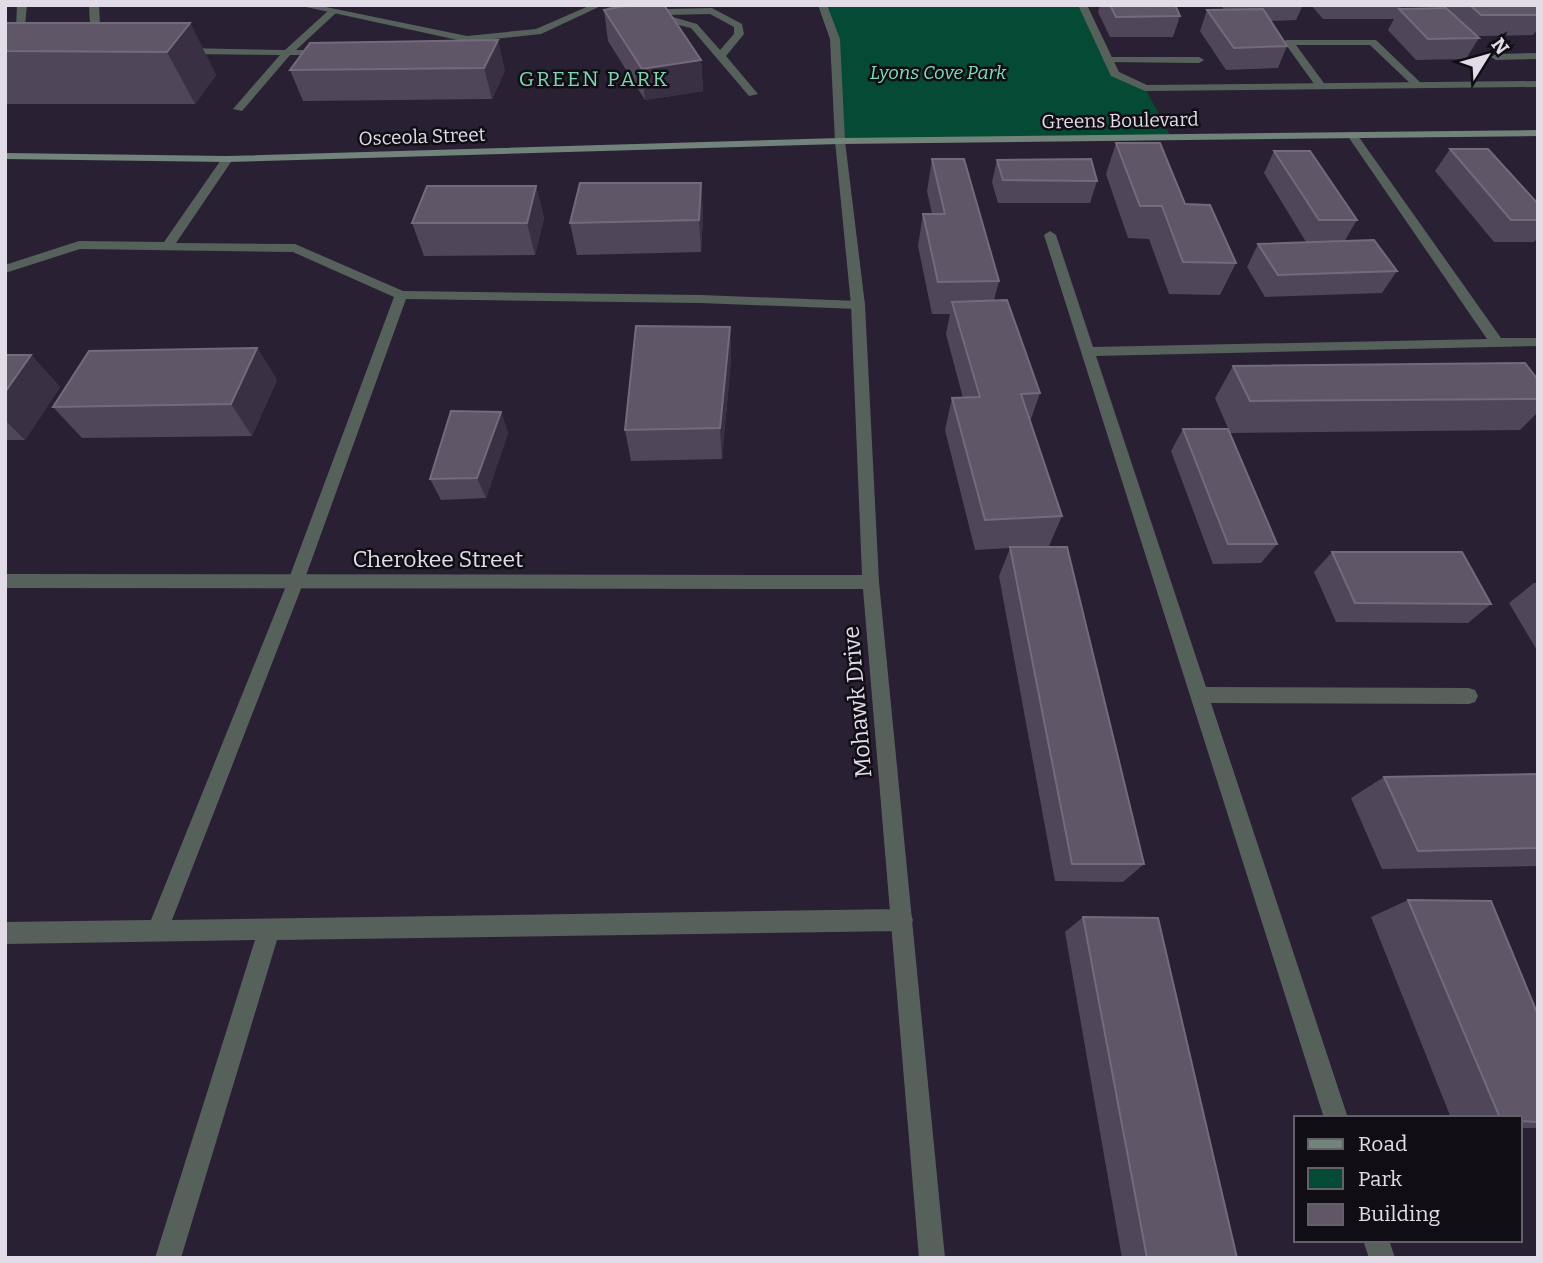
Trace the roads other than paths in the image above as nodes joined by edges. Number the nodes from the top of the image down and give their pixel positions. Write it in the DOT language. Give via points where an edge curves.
graph roads {
  1 [pos="22,5"];
  2 [pos="94,5"];
  3 [pos="300,5"];
  4 [pos="601,5"];
  5 [pos="822,5"];
  6 [pos="1082,5"];
  7 [pos="332,12"];
  8 [pos="645,12"];
  9 [pos="96,51"];
  10 [pos="110,51"];
  11 [pos="165,51"];
  12 [pos="288,52"];
  13 [pos="343,53"];
  14 [pos="1538,56"];
  15 [pos="720,57"];
  16 [pos="1496,57"];
  17 [pos="1108,60"];
  18 [pos="1199,60"];
  19 [pos="1538,84"];
  20 [pos="1418,85"];
  21 [pos="1321,86"];
  22 [pos="753,94"];
  23 [pos="238,109"];
  24 [pos="1538,134"];
  25 [pos="1352,135"];
  26 [pos="840,141"];
  27 [pos="5,156"];
  28 [pos="227,159"];
  29 [pos="1050,235"];
  30 [pos="168,246"];
  31 [pos="5,268"];
  32 [pos="401,295"];
  33 [pos="859,305"];
  34 [pos="1538,342"];
  35 [pos="1498,344"];
  36 [pos="1088,352"];
  37 [pos="5,580"];
  38 [pos="296,581"];
  39 [pos="871,582"];
  40 [pos="1199,695"];
  41 [pos="1469,696"];
  42 [pos="902,920"];
  43 [pos="270,929"];
  44 [pos="157,931"];
  45 [pos="5,933"];
  46 [pos="1335,1116"];
  47 [pos="168,1258"];
  48 [pos="932,1258"];
  1 -- 9 [label="street" via="15,54"];
  2 -- 9 [label="street"];
  3 -- 7 [label="street"];
  4 -- 7 [label="street" via="538,32 467,39"];
  4 -- 8 [label="street"];
  5 -- 26 [label="street" via="835,39"];
  6 -- 17 [label="street"];
  7 -- 12 [label="street"];
  8 -- 15 [label="street" via="694,26"];
  8 -- 15 [label="street" via="712,11 724,16 739,26 739,34"];
  9 -- 10 [label="street"];
  11 -- 12 [label="street"];
  12 -- 13 [label="street"];
  12 -- 23 [label="street"];
  14 -- 16 [label="street"];
  15 -- 22 [label="street"];
  17 -- 18 [label="street"];
  17 -- 21 [label="street" via="1115,74 1145,88"];
  19 -- 20 [label="street"];
  20 -- 21 [label="street"];
  20 -- 21 [label="street" via="1373,41 1289,42"];
  24 -- 25 [label="street, Greens Boulevard"];
  25 -- 26 [label="street, Greens Boulevard"];
  25 -- 35 [label="street"];
  26 -- 28 [label="street, Osceola Street"];
  26 -- 33 [label="street, Mohawk Drive"];
  27 -- 28 [label="street, Osceola Street"];
  28 -- 30 [label="street"];
  29 -- 36 [label="street"];
  30 -- 31 [label="street" via="79,245"];
  30 -- 32 [label="street" via="295,248"];
  32 -- 33 [label="street"];
  32 -- 38 [label="street"];
  33 -- 39 [label="street, Mohawk Drive"];
  34 -- 35 [label="street"];
  35 -- 36 [label="street"];
  36 -- 40 [label="street"];
  37 -- 38 [label="street, Cherokee Street"];
  38 -- 39 [label="street, Cherokee Street"];
  38 -- 44 [label="street"];
  39 -- 42 [label="street, Mohawk Drive"];
  40 -- 41 [label="street"];
  40 -- 46 [label="street"];
  42 -- 43 [label="street"];
  42 -- 48 [label="street, Mohawk Drive"];
  43 -- 44 [label="street"];
  43 -- 47 [label="street"];
  44 -- 45 [label="street"];
}
